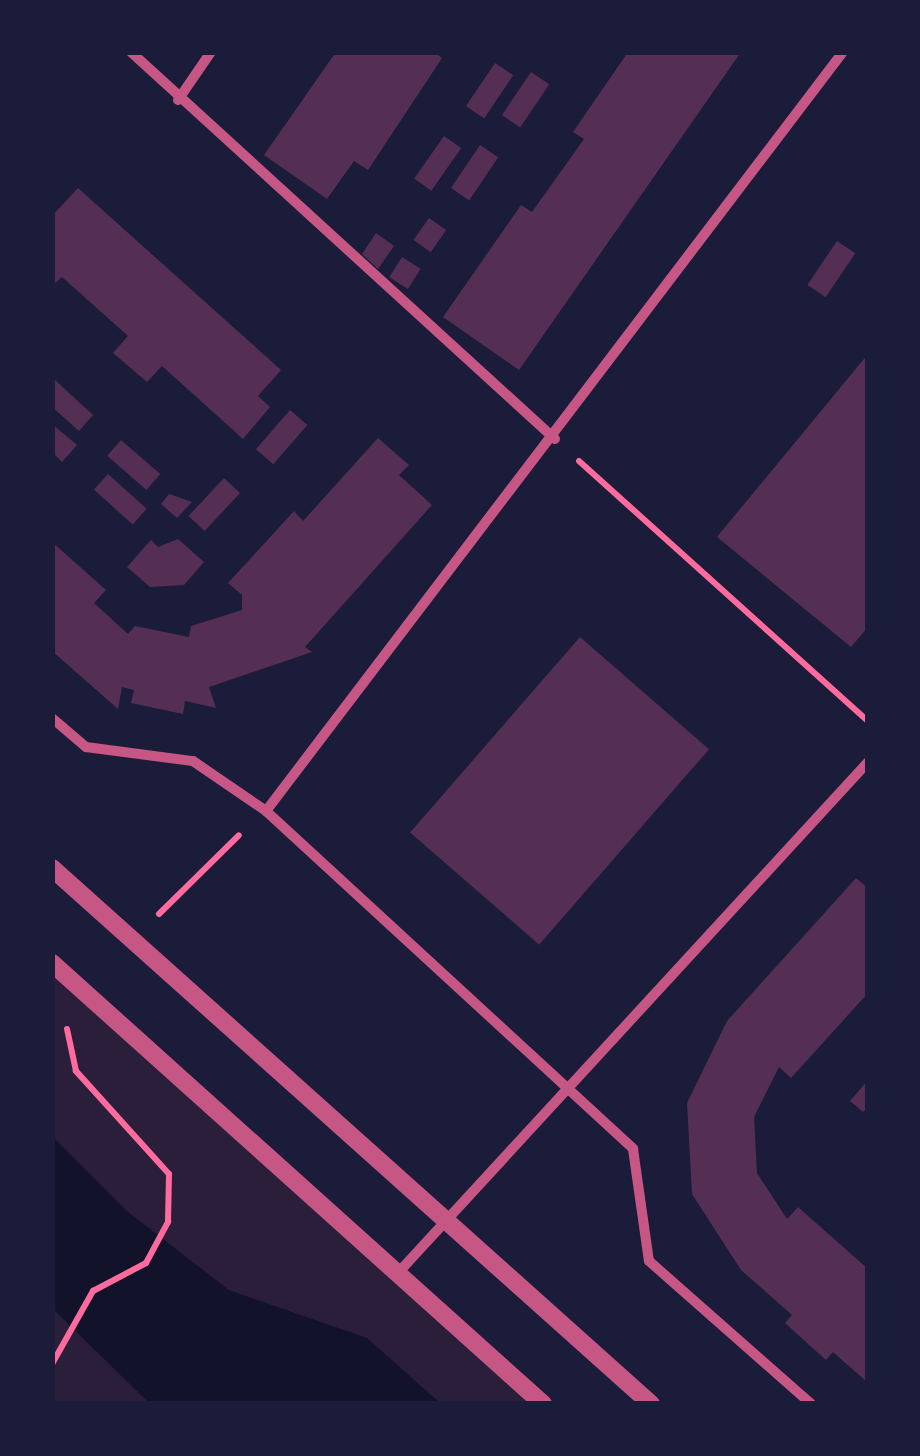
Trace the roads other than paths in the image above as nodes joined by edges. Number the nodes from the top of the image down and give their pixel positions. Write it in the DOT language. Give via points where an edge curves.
graph roads {
  1 [pos="131,52"];
  2 [pos="211,52"];
  3 [pos="843,52"];
  4 [pos="178,100"];
  5 [pos="555,438"];
  6 [pos="52,718"];
  7 [pos="868,762"];
  8 [pos="266,810"];
  9 [pos="52,868"];
  10 [pos="52,963"];
  11 [pos="564,1087"];
  12 [pos="445,1220"];
  13 [pos="398,1274"];
  14 [pos="542,1404"];
  15 [pos="651,1404"];
  16 [pos="811,1404"];
  1 -- 4 [label="street"];
  2 -- 4 [label="street"];
  3 -- 5 [label="street"];
  4 -- 5 [label="street"];
  5 -- 8 [label="street"];
  6 -- 8 [label="street" via="86,747 194,761"];
  7 -- 11 [label="street"];
  8 -- 11 [label="street"];
  9 -- 12 [label="street"];
  10 -- 13 [label="street"];
  11 -- 12 [label="street"];
  11 -- 16 [label="street" via="633,1149 648,1261"];
  12 -- 13 [label="street"];
  12 -- 15 [label="street"];
  13 -- 14 [label="street"];
}
